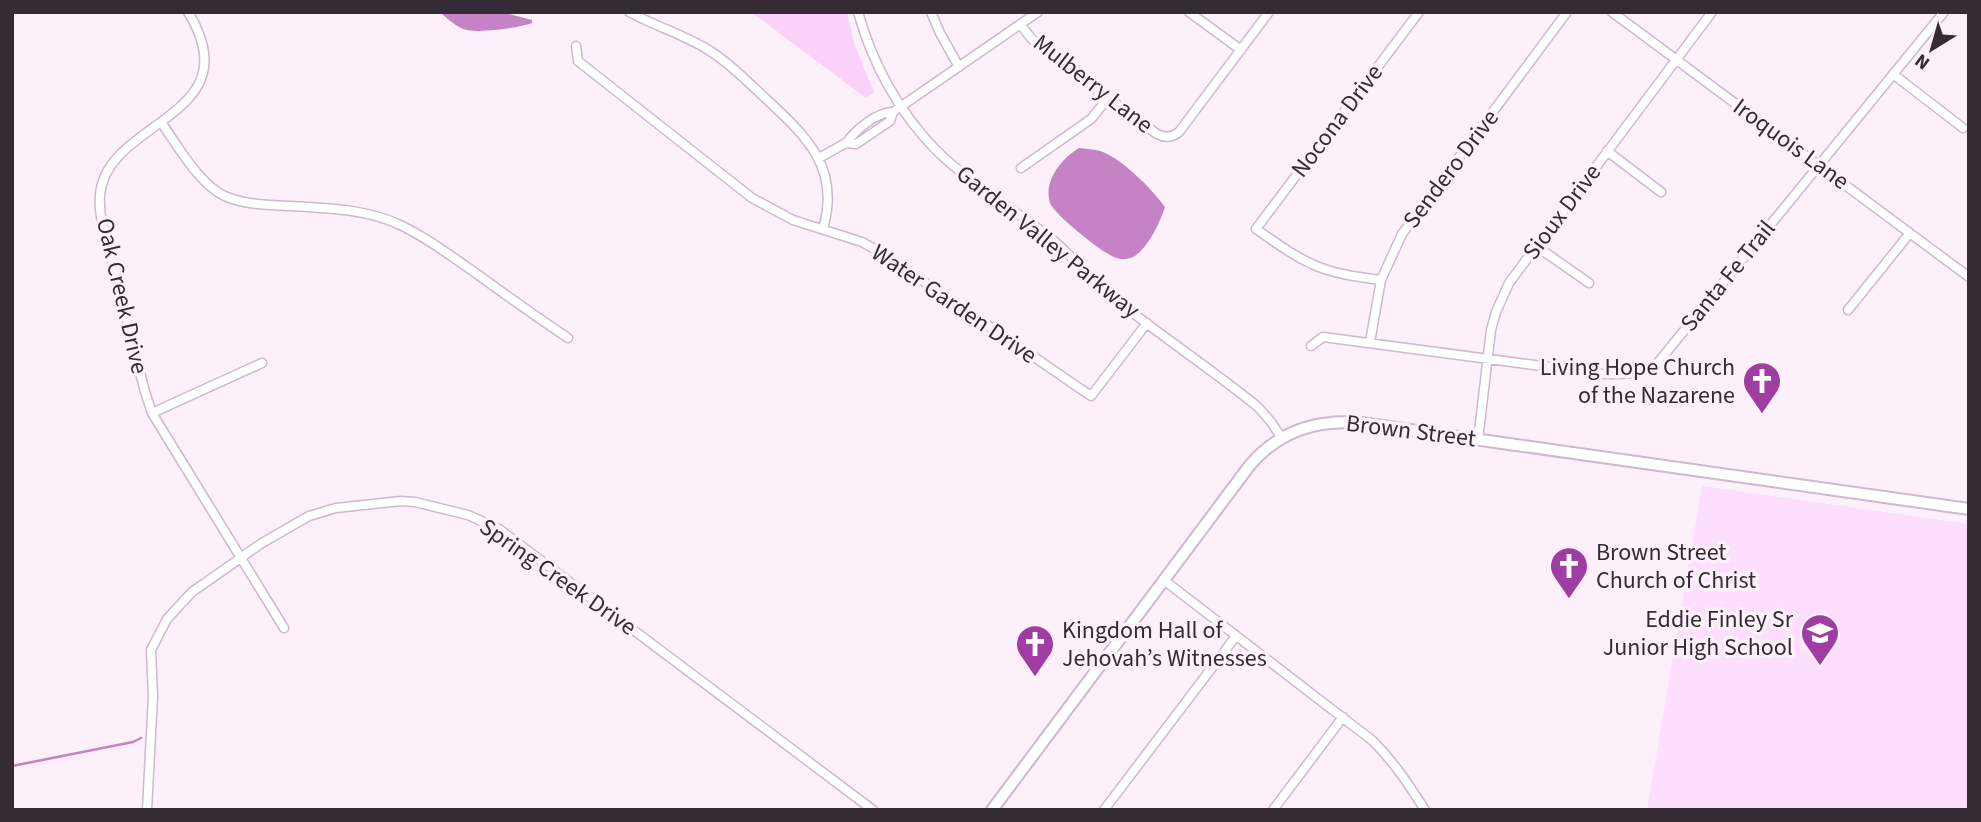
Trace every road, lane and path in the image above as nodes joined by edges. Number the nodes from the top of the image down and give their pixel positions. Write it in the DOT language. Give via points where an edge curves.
graph roads {
  1 [pos="188,12"];
  2 [pos="629,12"];
  3 [pos="858,12"];
  4 [pos="932,12"];
  5 [pos="1038,12"];
  6 [pos="1189,12"];
  7 [pos="1269,12"];
  8 [pos="1419,12"];
  9 [pos="1567,12"];
  10 [pos="1612,12"];
  11 [pos="1712,12"];
  12 [pos="1944,12"];
  13 [pos="1021,24"];
  14 [pos="576,46"];
  15 [pos="1241,50"];
  16 [pos="1676,60"];
  17 [pos="959,67"];
  18 [pos="1894,74"];
  19 [pos="1108,99"];
  20 [pos="902,106"];
  21 [pos="161,122"];
  22 [pos="1963,128"];
  23 [pos="1607,151"];
  24 [pos="819,158"];
  25 [pos="1819,164"];
  26 [pos="1021,168"];
  27 [pos="1661,192"];
  28 [pos="823,229"];
  29 [pos="1910,233"];
  30 [pos="1536,246"];
  31 [pos="1969,277"];
  32 [pos="1381,281"];
  33 [pos="1589,284"];
  34 [pos="1848,310"];
  35 [pos="1147,323"];
  36 [pos="568,338"];
  37 [pos="1370,342"];
  38 [pos="1311,346"];
  39 [pos="1487,358"];
  40 [pos="262,363"];
  41 [pos="152,413"];
  42 [pos="1282,437"];
  43 [pos="1478,440"];
  44 [pos="1969,509"];
  45 [pos="240,557"];
  46 [pos="1165,580"];
  47 [pos="284,628"];
  48 [pos="1236,636"];
  49 [pos="1343,718"];
  50 [pos="146,810"];
  51 [pos="873,810"];
  52 [pos="992,810"];
  53 [pos="1104,810"];
  54 [pos="1273,810"];
  55 [pos="1425,810"];
  1 -- 21 [label="street, Oak Creek Drive" via="204,42 204,66 192,95"];
  2 -- 24 [label="street" via="724,61 804,134"];
  3 -- 20 [label="street, Garden Valley Parkway" via="877,66"];
  4 -- 17 [label="street"];
  5 -- 13 [label="street"];
  6 -- 15 [label="street"];
  7 -- 15 [label="street"];
  8 -- 32 [label="street, Nocona Drive" via="1256,229 1312,265"];
  9 -- 32 [label="street, Sendero Drive" via="1402,234"];
  10 -- 16 [label="street, Iroquois Lane"];
  11 -- 16 [label="street, Sioux Drive"];
  12 -- 18 [label="street, Santa Fe Trail"];
  13 -- 17 [label="street"];
  13 -- 19 [label="street, Mulberry Lane" via="1047,53"];
  14 -- 28 [label="street, Water Garden Drive" via="578,61 752,198 793,220"];
  15 -- 19 [label="street, Mulberry Lane" via="1174,136 1157,134"];
  16 -- 23 [label="street, Sioux Drive"];
  16 -- 25 [label="street, Iroquois Lane"];
  17 -- 20 [label="street"];
  18 -- 22 [label="street"];
  18 -- 25 [label="street, Santa Fe Trail"];
  19 -- 26 [label="street" via="1091,119"];
  20 -- 24 [label="street" via="884,112"];
  20 -- 35 [label="street, Garden Valley Parkway" via="942,155 1055,242"];
  21 -- 36 [label="street" via="193,169 226,197 362,213 398,224"];
  21 -- 41 [label="street, Oak Creek Drive" via="122,152 104,178 100,194 104,227"];
  23 -- 27 [label="street"];
  23 -- 30 [label="street, Sioux Drive"];
  24 -- 28 [label="street" via="828,199"];
  25 -- 29 [label="street, Iroquois Lane"];
  25 -- 39 [label="street, Santa Fe Trail" via="1656,365 1644,371 1602,374"];
  28 -- 35 [label="street, Water Garden Drive" via="885,255 1091,396"];
  29 -- 31 [label="street, Iroquois Lane"];
  29 -- 34 [label="street"];
  30 -- 33 [label="street"];
  30 -- 39 [label="street, Sioux Drive" via="1501,299"];
  32 -- 37 [label="street, Sendero Drive"];
  35 -- 42 [label="street, Garden Valley Parkway" via="1258,407"];
  37 -- 38 [label="street, Santa Fe Trail" via="1323,337"];
  37 -- 39 [label="street, Santa Fe Trail"];
  39 -- 43 [label="street, Sioux Drive"];
  40 -- 41 [label="street"];
  41 -- 45 [label="street, Oak Creek Drive"];
  42 -- 43 [label="main road, Brown Street" via="1334,422"];
  42 -- 46 [label="main road, Brown Street" via="1250,465"];
  43 -- 44 [label="main road, Brown Street"];
  45 -- 47 [label="street, Oak Creek Drive"];
  45 -- 50 [label="street, Spring Creek Drive" via="178,605 154,641"];
  45 -- 51 [label="street, Spring Creek Drive" via="309,516 336,508 408,501 486,522"];
  46 -- 48 [label="street"];
  46 -- 52 [label="main road, Brown Street"];
  48 -- 49 [label="street"];
  48 -- 53 [label="street"];
  49 -- 54 [label="street"];
  49 -- 55 [label="street" via="1387,755"];
}
